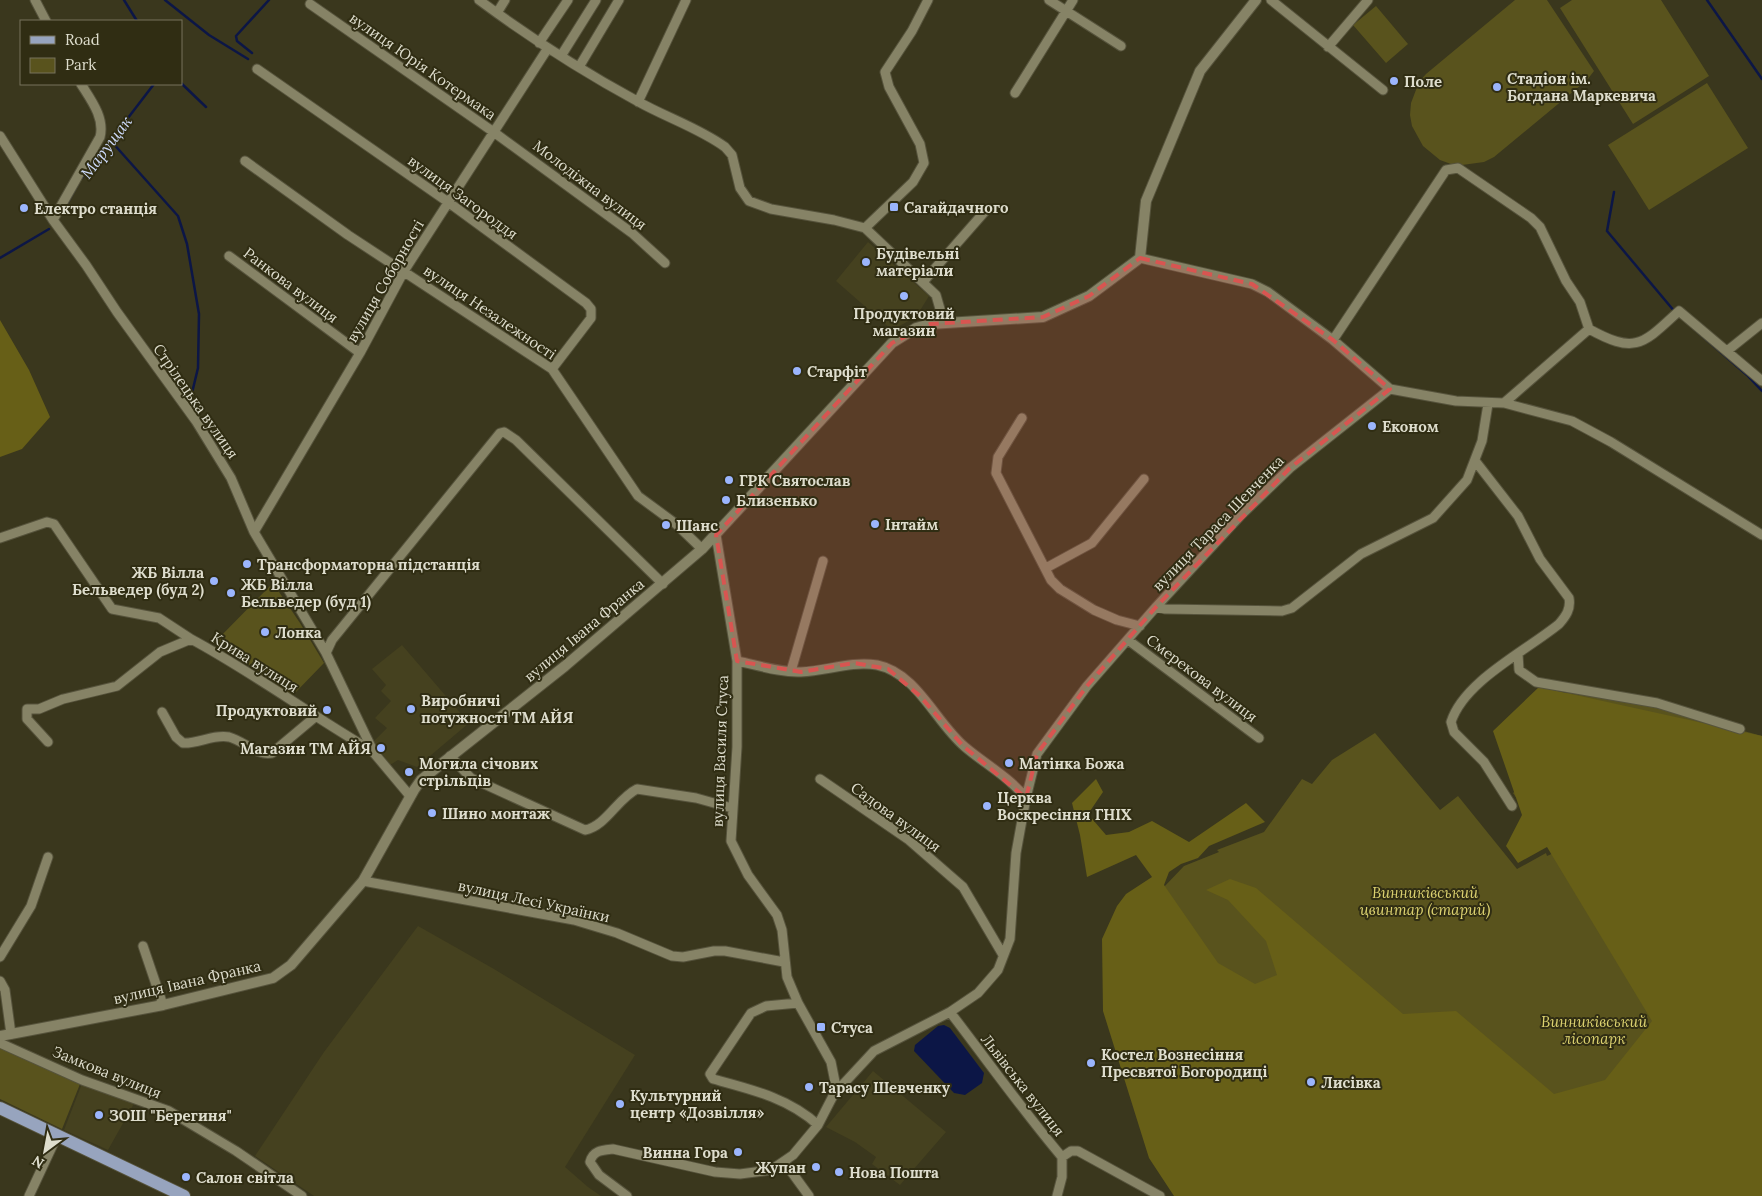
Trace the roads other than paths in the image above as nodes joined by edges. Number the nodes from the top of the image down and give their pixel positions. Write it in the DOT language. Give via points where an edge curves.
graph roads {
  1 [pos="35,0"];
  2 [pos="478,0"];
  3 [pos="505,0"];
  4 [pos="568,0"];
  5 [pos="596,0"];
  6 [pos="619,0"];
  7 [pos="686,0"];
  8 [pos="928,0"];
  9 [pos="1050,0"];
  10 [pos="1072,0"];
  11 [pos="1256,0"];
  12 [pos="1272,0"];
  13 [pos="1368,0"];
  14 [pos="310,4"];
  15 [pos="1066,10"];
  16 [pos="497,13"];
  17 [pos="45,20"];
  18 [pos="539,43"];
  19 [pos="1121,46"];
  20 [pos="1328,47"];
  21 [pos="548,48"];
  22 [pos="561,56"];
  23 [pos="579,67"];
  24 [pos="257,70"];
  25 [pos="83,85"];
  26 [pos="1382,90"];
  27 [pos="1015,93"];
  28 [pos="638,102"];
  29 [pos="495,133"];
  30 [pos="0,136"];
  31 [pos="245,160"];
  32 [pos="448,202"];
  33 [pos="987,209"];
  34 [pos="53,220"];
  35 [pos="866,228"];
  36 [pos="229,256"];
  37 [pos="1140,258"];
  38 [pos="665,263"];
  39 [pos="404,271"];
  40 [pos="922,282"];
  41 [pos="944,323"];
  42 [pos="1762,323"];
  43 [pos="1589,329"];
  44 [pos="1333,340"];
  45 [pos="1727,351"];
  46 [pos="360,353"];
  47 [pos="552,369"];
  48 [pos="1762,381"];
  49 [pos="1390,389"];
  50 [pos="1488,404"];
  51 [pos="1504,404"];
  52 [pos="1022,418"];
  53 [pos="1476,462"];
  54 [pos="1144,478"];
  55 [pos="254,532"];
  56 [pos="716,535"];
  57 [pos="1762,535"];
  58 [pos="0,538"];
  59 [pos="702,549"];
  60 [pos="823,561"];
  61 [pos="1046,568"];
  62 [pos="663,584"];
  63 [pos="1156,607"];
  64 [pos="1140,626"];
  65 [pos="191,639"];
  66 [pos="1128,640"];
  67 [pos="326,653"];
  68 [pos="1518,654"];
  69 [pos="737,661"];
  70 [pos="791,671"];
  71 [pos="162,712"];
  72 [pos="315,717"];
  73 [pos="1740,729"];
  74 [pos="1260,738"];
  75 [pos="48,742"];
  76 [pos="374,753"];
  77 [pos="450,756"];
  78 [pos="820,779"];
  79 [pos="410,796"];
  80 [pos="1026,798"];
  81 [pos="1512,806"];
  82 [pos="732,808"];
  83 [pos="48,857"];
  84 [pos="363,881"];
  85 [pos="143,946"];
  86 [pos="1003,955"];
  87 [pos="0,957"];
  88 [pos="784,962"];
  89 [pos="0,981"];
  90 [pos="798,1003"];
  91 [pos="163,1005"];
  92 [pos="950,1012"];
  93 [pos="12,1034"];
  94 [pos="0,1036"];
  95 [pos="0,1043"];
  96 [pos="834,1094"];
  97 [pos="0,1108"];
  98 [pos="818,1125"];
  99 [pos="57,1136"];
  100 [pos="1062,1157"];
  101 [pos="785,1163"];
  102 [pos="29,1196"];
  103 [pos="184,1196"];
  104 [pos="302,1196"];
  105 [pos="628,1196"];
  106 [pos="809,1196"];
  107 [pos="1057,1196"];
  108 [pos="1160,1196"];
  1 -- 17 [label="street"];
  2 -- 16 [label="street"];
  3 -- 16 [label="street"];
  4 -- 18 [label="street"];
  5 -- 22 [label="street"];
  6 -- 23 [label="street"];
  7 -- 28 [label="street"];
  8 -- 35 [label="street" via="885,72 889,88 920,144 924,163 913,182"];
  9 -- 15 [label="street"];
  10 -- 15 [label="street"];
  11 -- 37 [label="street" via="1200,71 1146,201"];
  12 -- 20 [label="street"];
  13 -- 20 [label="street"];
  14 -- 29 [label="street, вулиця Юрія Котермака"];
  15 -- 19 [label="street"];
  15 -- 27 [label="street"];
  16 -- 18 [label="street"];
  18 -- 21 [label="street"];
  20 -- 26 [label="street"];
  21 -- 22 [label="street"];
  21 -- 29 [label="street, вулиця Соборності"];
  22 -- 23 [label="street"];
  23 -- 28 [label="street"];
  24 -- 32 [label="street, вулиця Загороддя"];
  25 -- 34 [label="street" via="99,116 102,129"];
  28 -- 35 [label="street" via="725,147 732,155 740,188 749,201 772,209"];
  29 -- 32 [label="street, вулиця Соборності"];
  29 -- 38 [label="street, Молодіжна вулиця" via="632,233"];
  30 -- 34 [label="street, Стрілецька вулиця"];
  31 -- 39 [label="street, вулиця Незалежності" via="348,235"];
  32 -- 39 [label="street, вулиця Соборності"];
  32 -- 47 [label="street, вулиця Загороддя" via="591,309 591,318"];
  33 -- 40 [label="street"];
  34 -- 55 [label="street, Стрілецька вулиця" via="196,421 232,478"];
  35 -- 40 [label="street"];
  36 -- 46 [label="street, Ранкова вулиця"];
  37 -- 41 [label="street, вулиця Івана Франка" via="1089,296 1043,317"];
  37 -- 44 [label="street" via="1252,284 1268,292"];
  39 -- 46 [label="street, вулиця Соборності"];
  39 -- 47 [label="street, вулиця Незалежності"];
  40 -- 41 [label="street" via="936,295"];
  41 -- 56 [label="street, вулиця Івана Франка" via="916,328 892,343"];
  42 -- 45 [label="street"];
  43 -- 44 [label="street" via="1580,302 1535,221 1458,168 1446,170"];
  43 -- 45 [label="street" via="1607,339 1629,343 1650,338 1679,311"];
  43 -- 51 [label="street"];
  44 -- 49 [label="street"];
  45 -- 48 [label="street"];
  46 -- 55 [label="street, вулиця Соборності"];
  47 -- 59 [label="street, вулиця Незалежності" via="638,496 676,524"];
  49 -- 50 [label="street"];
  49 -- 63 [label="street, вулиця Тараса Шевченка" via="1290,468 1241,515"];
  50 -- 51 [label="street"];
  50 -- 53 [label="street"];
  51 -- 57 [label="street" via="1572,421"];
  52 -- 61 [label="street" via="998,457 996,474"];
  53 -- 63 [label="street" via="1467,480 1433,518 1360,554 1292,608 1282,611"];
  53 -- 68 [label="street" via="1518,516 1540,559 1569,598 1570,605 1563,619"];
  54 -- 61 [label="street" via="1092,543"];
  55 -- 67 [label="street, Стрілецька вулиця"];
  56 -- 59 [label="street, вулиця Івана Франка"];
  56 -- 69 [label="street, вулиця Василя Стуса"];
  58 -- 65 [label="street" via="51,522 60,530 112,609 158,618"];
  59 -- 62 [label="street, вулиця Івана Франка"];
  60 -- 70 [label="street"];
  61 -- 64 [label="street" via="1051,580 1074,600 1116,620"];
  62 -- 67 [label="street" via="516,440 507,433 500,433 332,640"];
  62 -- 77 [label="street, вулиця Івана Франка"];
  63 -- 64 [label="street, вулиця Тараса Шевченка"];
  64 -- 66 [label="street, вулиця Тараса Шевченка"];
  65 -- 72 [label="street, Крива вулиця" via="229,659"];
  65 -- 75 [label="street, Крива вулиця" via="160,652 116,686 63,699 39,709 28,709 27,719"];
  66 -- 74 [label="street, Смерекова вулиця"];
  66 -- 80 [label="street, вулиця Тараса Шевченка" via="1087,686 1037,754"];
  67 -- 76 [label="street, Стрілецька вулиця"];
  68 -- 73 [label="street" via="1518,670 1536,682 1657,704"];
  68 -- 81 [label="street" via="1477,684 1452,722 1454,732 1484,762"];
  69 -- 70 [label="street"];
  69 -- 82 [label="street, вулиця Василя Стуса" via="737,747"];
  70 -- 80 [label="street" via="854,663 888,668 920,696 963,746 1018,788"];
  71 -- 72 [label="street" via="183,743 226,737 266,754 272,753"];
  72 -- 76 [label="street, Крива вулиця"];
  76 -- 79 [label="street, Стрілецька вулиця"];
  77 -- 79 [label="street, вулиця Івана Франка" via="421,780"];
  77 -- 82 [label="street" via="471,778 585,830 598,824 637,789 696,798"];
  78 -- 86 [label="street, Садова вулиця" via="909,840 963,888"];
  79 -- 84 [label="street, вулиця Івана Франка"];
  80 -- 86 [label="street, вулиця Тараса Шевченка" via="1016,853 1010,939"];
  82 -- 88 [label="street, вулиця Василя Стуса" via="731,841 748,875 777,915 782,930"];
  83 -- 87 [label="street" via="31,906"];
  84 -- 88 [label="street, вулиця Лесі Українки" via="574,920 617,933 672,956 725,951"];
  84 -- 91 [label="street, вулиця Івана Франка" via="291,965 273,978"];
  85 -- 91 [label="street"];
  86 -- 92 [label="street, вулиця Тараса Шевченка" via="989,982"];
  88 -- 90 [label="street, вулиця Василя Стуса"];
  89 -- 93 [label="street" via="5,990"];
  90 -- 96 [label="street, вулиця Василя Стуса" via="831,1062"];
  90 -- 98 [label="street" via="766,1006 751,1013 710,1074 713,1079 761,1092 788,1104"];
  91 -- 93 [label="street, вулиця Івана Франка"];
  92 -- 96 [label="street, вулиця Тараса Шевченка" via="874,1051"];
  92 -- 100 [label="street, Львівська вулиця"];
  93 -- 94 [label="street, вулиця Івана Франка"];
  95 -- 104 [label="street, Замкова вулиця" via="82,1080 168,1111 236,1151"];
  96 -- 98 [label="street, вулиця Тараса Шевченка"];
  97 -- 99 [label="main road"];
  98 -- 101 [label="street, вулиця Тараса Шевченка"];
  99 -- 102 [label="street"];
  99 -- 103 [label="main road"];
  100 -- 107 [label="street" via="1062,1177"];
  100 -- 108 [label="street, Львівська вулиця" via="1078,1151"];
  101 -- 105 [label="street, вулиця Тараса Шевченка" via="771,1170 740,1174 715,1172 613,1149 594,1153 590,1162 593,1169"];
  101 -- 106 [label="street"];
}
